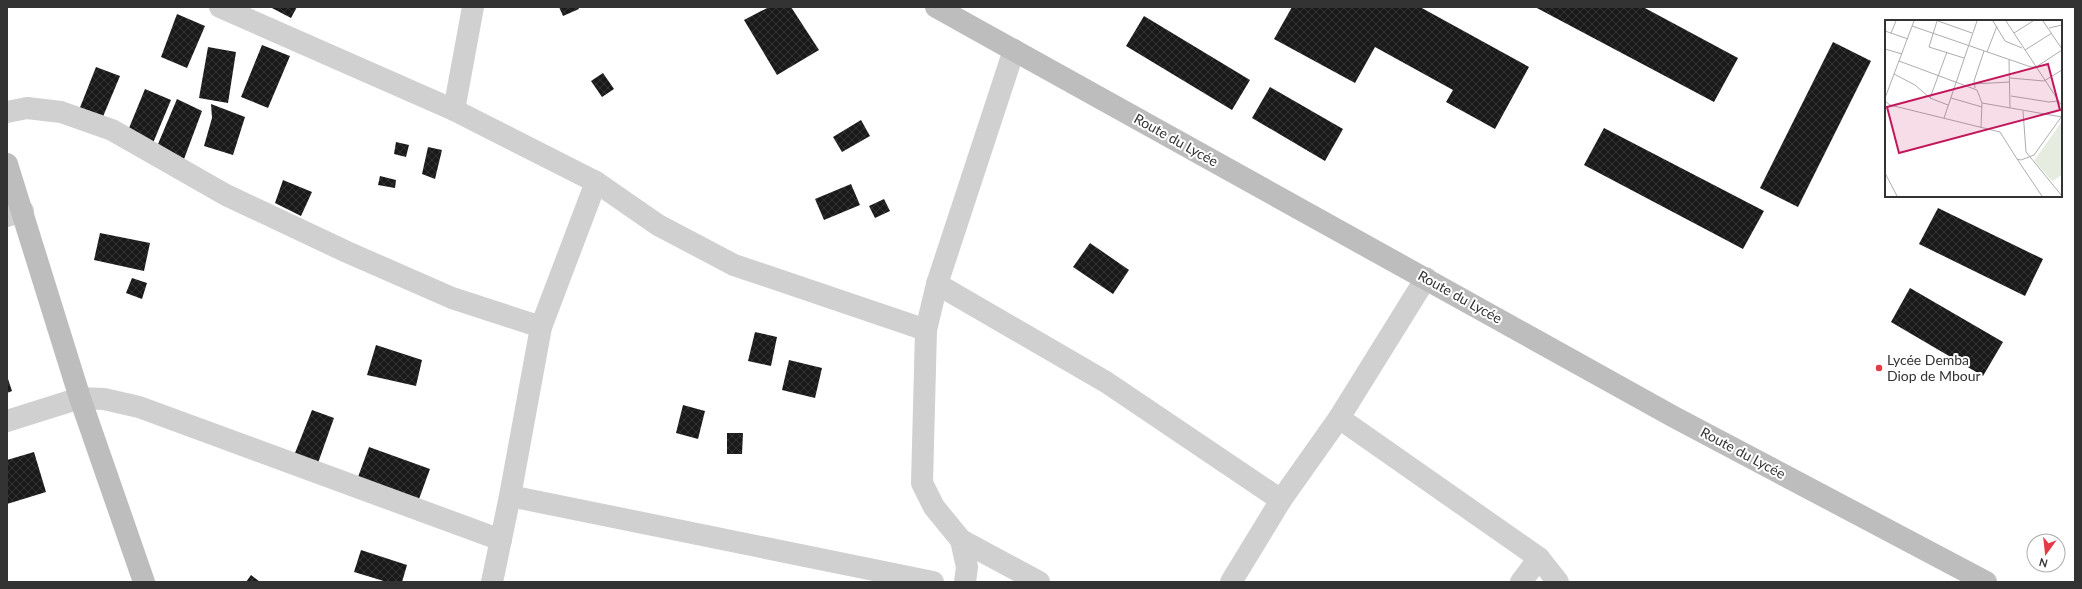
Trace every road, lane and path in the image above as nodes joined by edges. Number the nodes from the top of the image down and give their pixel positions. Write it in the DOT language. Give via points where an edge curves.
graph roads {
  1 [pos="220,7"];
  2 [pos="473,7"];
  3 [pos="936,7"];
  4 [pos="1014,50"];
  5 [pos="454,110"];
  6 [pos="7,112"];
  7 [pos="7,164"];
  8 [pos="596,182"];
  9 [pos="15,214"];
  10 [pos="1426,278"];
  11 [pos="937,284"];
  12 [pos="541,327"];
  13 [pos="926,330"];
  14 [pos="80,398"];
  15 [pos="1339,418"];
  16 [pos="7,421"];
  17 [pos="510,496"];
  18 [pos="1281,500"];
  19 [pos="501,540"];
  20 [pos="961,540"];
  21 [pos="1539,558"];
  22 [pos="144,582"];
  23 [pos="492,582"];
  24 [pos="933,582"];
  25 [pos="966,582"];
  26 [pos="1039,582"];
  27 [pos="1231,582"];
  28 [pos="1521,582"];
  29 [pos="1558,582"];
  30 [pos="1986,582"];
  1 -- 5 [label="street"];
  2 -- 5 [label="street"];
  3 -- 4 [label="main road, Route du Lycée"];
  4 -- 10 [label="main road, Route du Lycée"];
  4 -- 11 [label="street"];
  5 -- 8 [label="street"];
  6 -- 12 [label="street" via="27,108 61,112 112,130 226,196 347,252 452,298"];
  7 -- 9 [label="main road"];
  8 -- 12 [label="street"];
  8 -- 13 [label="street" via="658,225 734,265"];
  9 -- 14 [label="main road"];
  10 -- 15 [label="street"];
  10 -- 30 [label="main road, Route du Lycée" via="1674,417"];
  11 -- 13 [label="street"];
  11 -- 18 [label="street" via="1106,382"];
  12 -- 17 [label="street"];
  13 -- 20 [label="street" via="922,483 934,507"];
  14 -- 16 [label="street"];
  14 -- 19 [label="street" via="104,399 139,407"];
  14 -- 22 [label="main road"];
  15 -- 18 [label="street"];
  15 -- 21 [label="street"];
  17 -- 19 [label="street"];
  17 -- 24 [label="street"];
  18 -- 27 [label="street"];
  19 -- 23 [label="street"];
  20 -- 25 [label="street" via="967,567"];
  20 -- 26 [label="street"];
  21 -- 28 [label="street"];
  21 -- 29 [label="street"];
}
